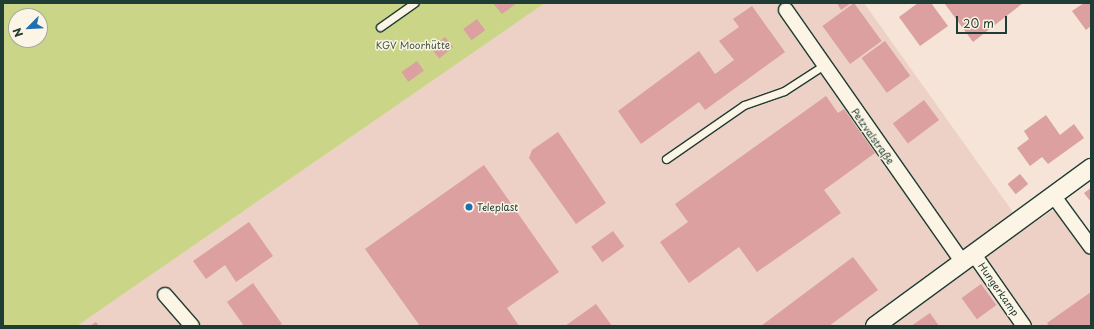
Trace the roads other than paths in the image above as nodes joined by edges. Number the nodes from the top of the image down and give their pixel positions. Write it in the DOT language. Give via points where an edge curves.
graph roads {
  1 [pos="414,3"];
  2 [pos="786,10"];
  3 [pos="380,27"];
  4 [pos="824,65"];
  5 [pos="666,159"];
  6 [pos="1091,168"];
  7 [pos="1053,195"];
  8 [pos="1091,248"];
  9 [pos="967,257"];
  10 [pos="165,295"];
  11 [pos="192,326"];
  12 [pos="875,326"];
  13 [pos="1024,326"];
  1 -- 3 [label="lane"];
  2 -- 4 [label="street, Petzvalstraße"];
  4 -- 5 [label="lane" via="784,91 744,105"];
  4 -- 9 [label="street, Petzvalstraße"];
  6 -- 7 [label="street"];
  7 -- 8 [label="street"];
  7 -- 9 [label="street"];
  9 -- 12 [label="street"];
  9 -- 13 [label="street, Hungerkamp"];
  10 -- 11 [label="street"];
}
